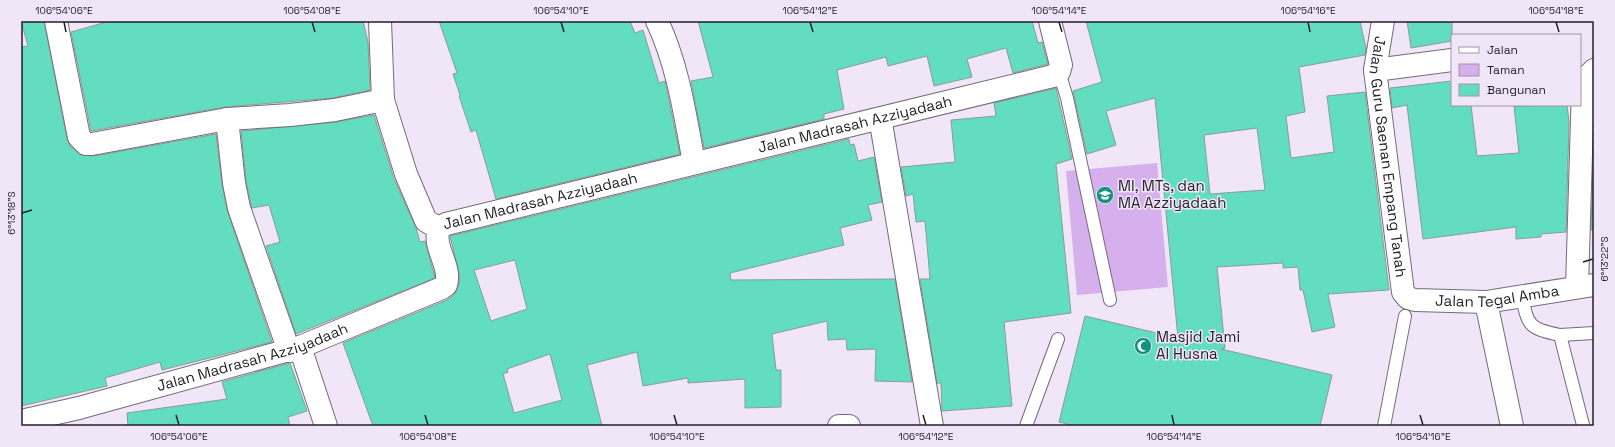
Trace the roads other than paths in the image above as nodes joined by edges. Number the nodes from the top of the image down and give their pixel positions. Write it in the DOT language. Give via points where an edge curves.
graph roads {
  1 [pos="56,21"];
  2 [pos="380,21"];
  3 [pos="657,21"];
  4 [pos="1050,21"];
  5 [pos="1383,21"];
  6 [pos="1451,60"];
  7 [pos="1375,70"];
  8 [pos="1594,70"];
  9 [pos="1059,72"];
  10 [pos="383,100"];
  11 [pos="227,119"];
  12 [pos="879,120"];
  13 [pos="694,163"];
  14 [pos="439,228"];
  15 [pos="1586,286"];
  16 [pos="1403,292"];
  17 [pos="1504,299"];
  18 [pos="1110,300"];
  19 [pos="1405,316"];
  20 [pos="1594,333"];
  21 [pos="1560,335"];
  22 [pos="1058,339"];
  23 [pos="295,349"];
  24 [pos="21,421"];
  25 [pos="1583,425"];
  26 [pos="326,426"];
  27 [pos="839,426"];
  28 [pos="849,426"];
  29 [pos="932,426"];
  30 [pos="1026,426"];
  31 [pos="1384,426"];
  32 [pos="1512,426"];
  1 -- 11 [label="street" via="82,142 92,144"];
  2 -- 10 [label="street"];
  3 -- 13 [label="street" via="676,70"];
  4 -- 9 [label="street" via="1061,65"];
  5 -- 7 [label="street, Jalan Guru Saenan Empang Tanah"];
  6 -- 7 [label="street"];
  7 -- 16 [label="street, Jalan Guru Saenan Empang Tanah"];
  8 -- 15 [label="street" via="1583,86"];
  9 -- 12 [label="street, Jalan Madrasah Azziyadaah" via="1053,76"];
  9 -- 18 [label="lane" via="1067,98"];
  10 -- 11 [label="street" via="335,110"];
  10 -- 14 [label="street" via="406,174 426,221"];
  11 -- 23 [label="street" via="234,183 240,208"];
  12 -- 13 [label="street, Jalan Madrasah Azziyadaah"];
  12 -- 29 [label="street"];
  13 -- 14 [label="street, Jalan Madrasah Azziyadaah" via="446,224"];
  14 -- 23 [label="street, Jalan Madrasah Azziyadaah" via="437,235 448,276 446,285"];
  15 -- 17 [label="street, Jalan Tegal Amba"];
  16 -- 17 [label="street, Jalan Tegal Amba" via="1408,298 1415,300"];
  17 -- 21 [label="lane" via="1537,330"];
  17 -- 32 [label="street"];
  19 -- 31 [label="lane"];
  20 -- 21 [label="lane"];
  21 -- 25 [label="lane"];
  22 -- 30 [label="lane"];
  23 -- 24 [label="street, Jalan Madrasah Azziyadaah" via="79,408"];
  23 -- 26 [label="street"];
  27 -- 28 [label="street"];
}
